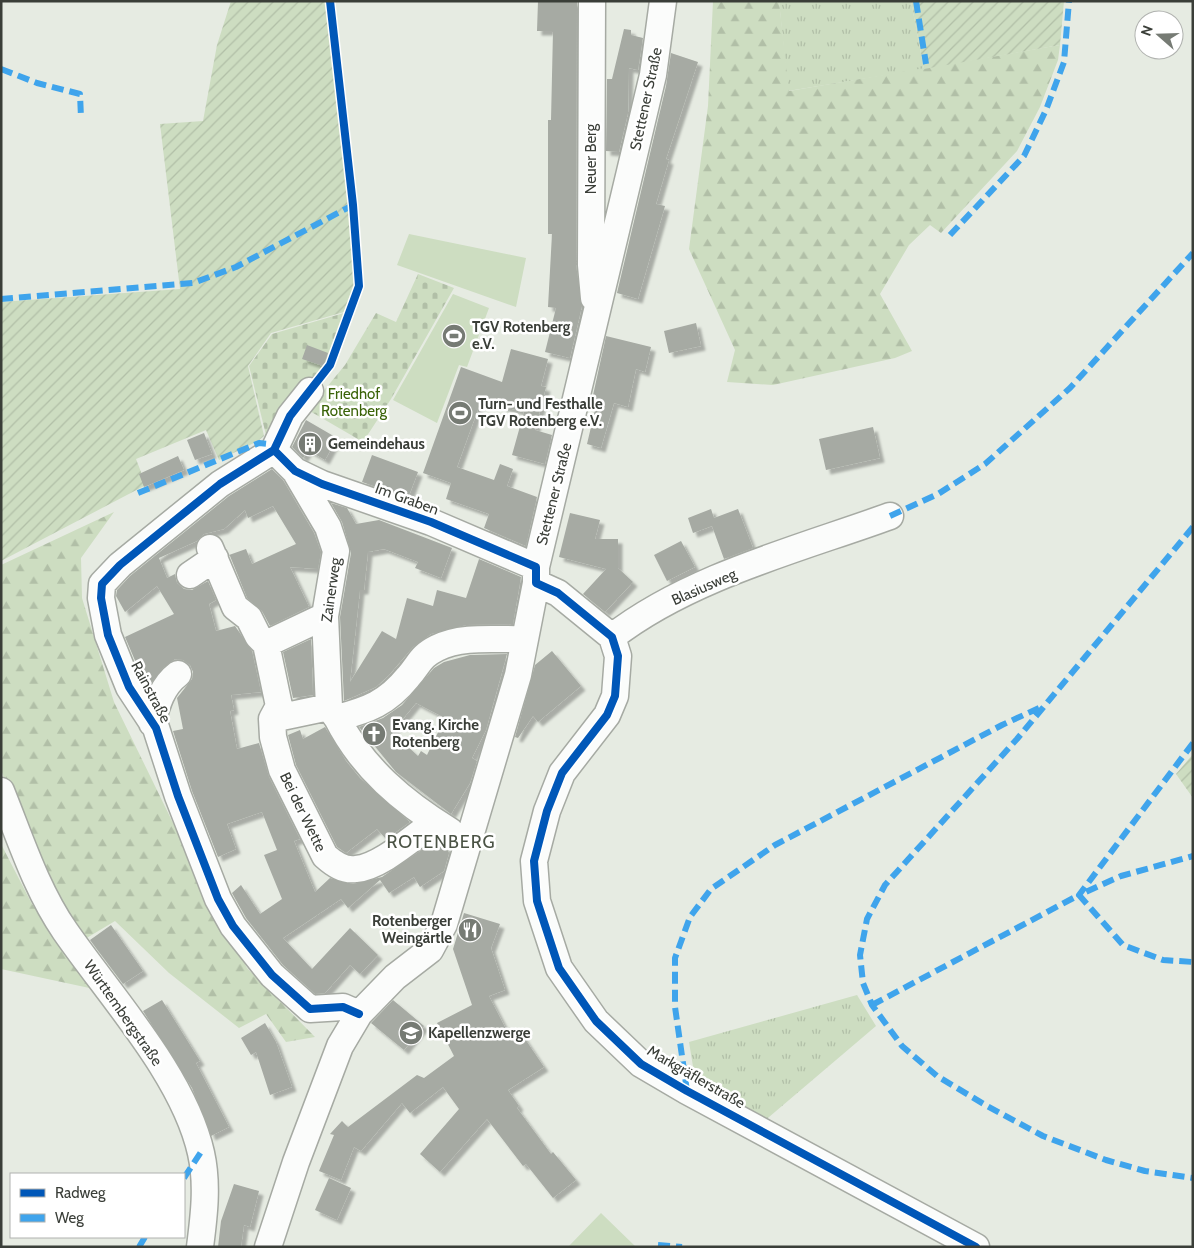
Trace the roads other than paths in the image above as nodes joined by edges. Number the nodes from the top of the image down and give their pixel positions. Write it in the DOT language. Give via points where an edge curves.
graph roads {
  1 [pos="592,1"];
  2 [pos="663,1"];
  3 [pos="596,317"];
  4 [pos="310,391"];
  5 [pos="274,450"];
  6 [pos="295,471"];
  7 [pos="890,516"];
  8 [pos="190,575"];
  9 [pos="536,575"];
  10 [pos="325,616"];
  11 [pos="612,637"];
  12 [pos="524,639"];
  13 [pos="266,644"];
  14 [pos="178,674"];
  15 [pos="333,713"];
  16 [pos="272,719"];
  17 [pos="152,723"];
  18 [pos="1,791"];
  19 [pos="435,822"];
  20 [pos="468,842"];
  21 [pos="359,1014"];
  22 [pos="200,1247"];
  23 [pos="268,1247"];
  24 [pos="976,1247"];
  1 -- 3 [label="street, Neuer Berg" via="591,265"];
  2 -- 3 [label="street, Stettener Straße" via="653,75"];
  3 -- 9 [label="street, Stettener Straße"];
  4 -- 5 [label="street" via="290,416"];
  5 -- 6 [label="street, Im Graben"];
  5 -- 17 [label="street, Rainstraße" via="220,484 120,564 102,584 101,598 108,635 129,687"];
  6 -- 9 [label="street, Im Graben" via="322,484 432,522"];
  6 -- 10 [label="street, Zainerweg" via="328,527 336,551"];
  7 -- 11 [label="street, Blasiusweg" via="704,583 632,622"];
  8 -- 13 [label="street, Bei der Wette" via="212,553 235,607 249,618"];
  9 -- 11 [label="street"];
  9 -- 12 [label="street, Stettener Straße"];
  10 -- 13 [label="street"];
  10 -- 15 [label="street, Zainerweg"];
  11 -- 24 [label="street, Markgräflerstraße" via="618,656 615,696 607,715 562,773 534,861 536,901 559,968 596,1021 641,1064 687,1092"];
  12 -- 15 [label="street" via="455,642 439,647 421,658 409,677 370,709"];
  12 -- 20 [label="street, Stettener Straße" via="518,675"];
  13 -- 16 [label="street, Bei der Wette" via="279,706"];
  14 -- 17 [label="street, Rainstraße" via="162,694"];
  15 -- 16 [label="street"];
  15 -- 19 [label="street" via="365,763 389,787"];
  16 -- 19 [label="street, Bei der Wette" via="272,737 282,770 325,856 334,864 357,869 375,862"];
  17 -- 21 [label="street, Rainstraße" via="218,899 233,926 272,975 310,1009 343,1008"];
  18 -- 22 [label="street, Württembergstraße" via="48,901 154,1055 193,1127 204,1174"];
  19 -- 20 [label="street"];
  20 -- 21 [label="street, Stettener Straße" via="444,924 430,950 395,978"];
  21 -- 23 [label="street" via="340,1046"];
}
